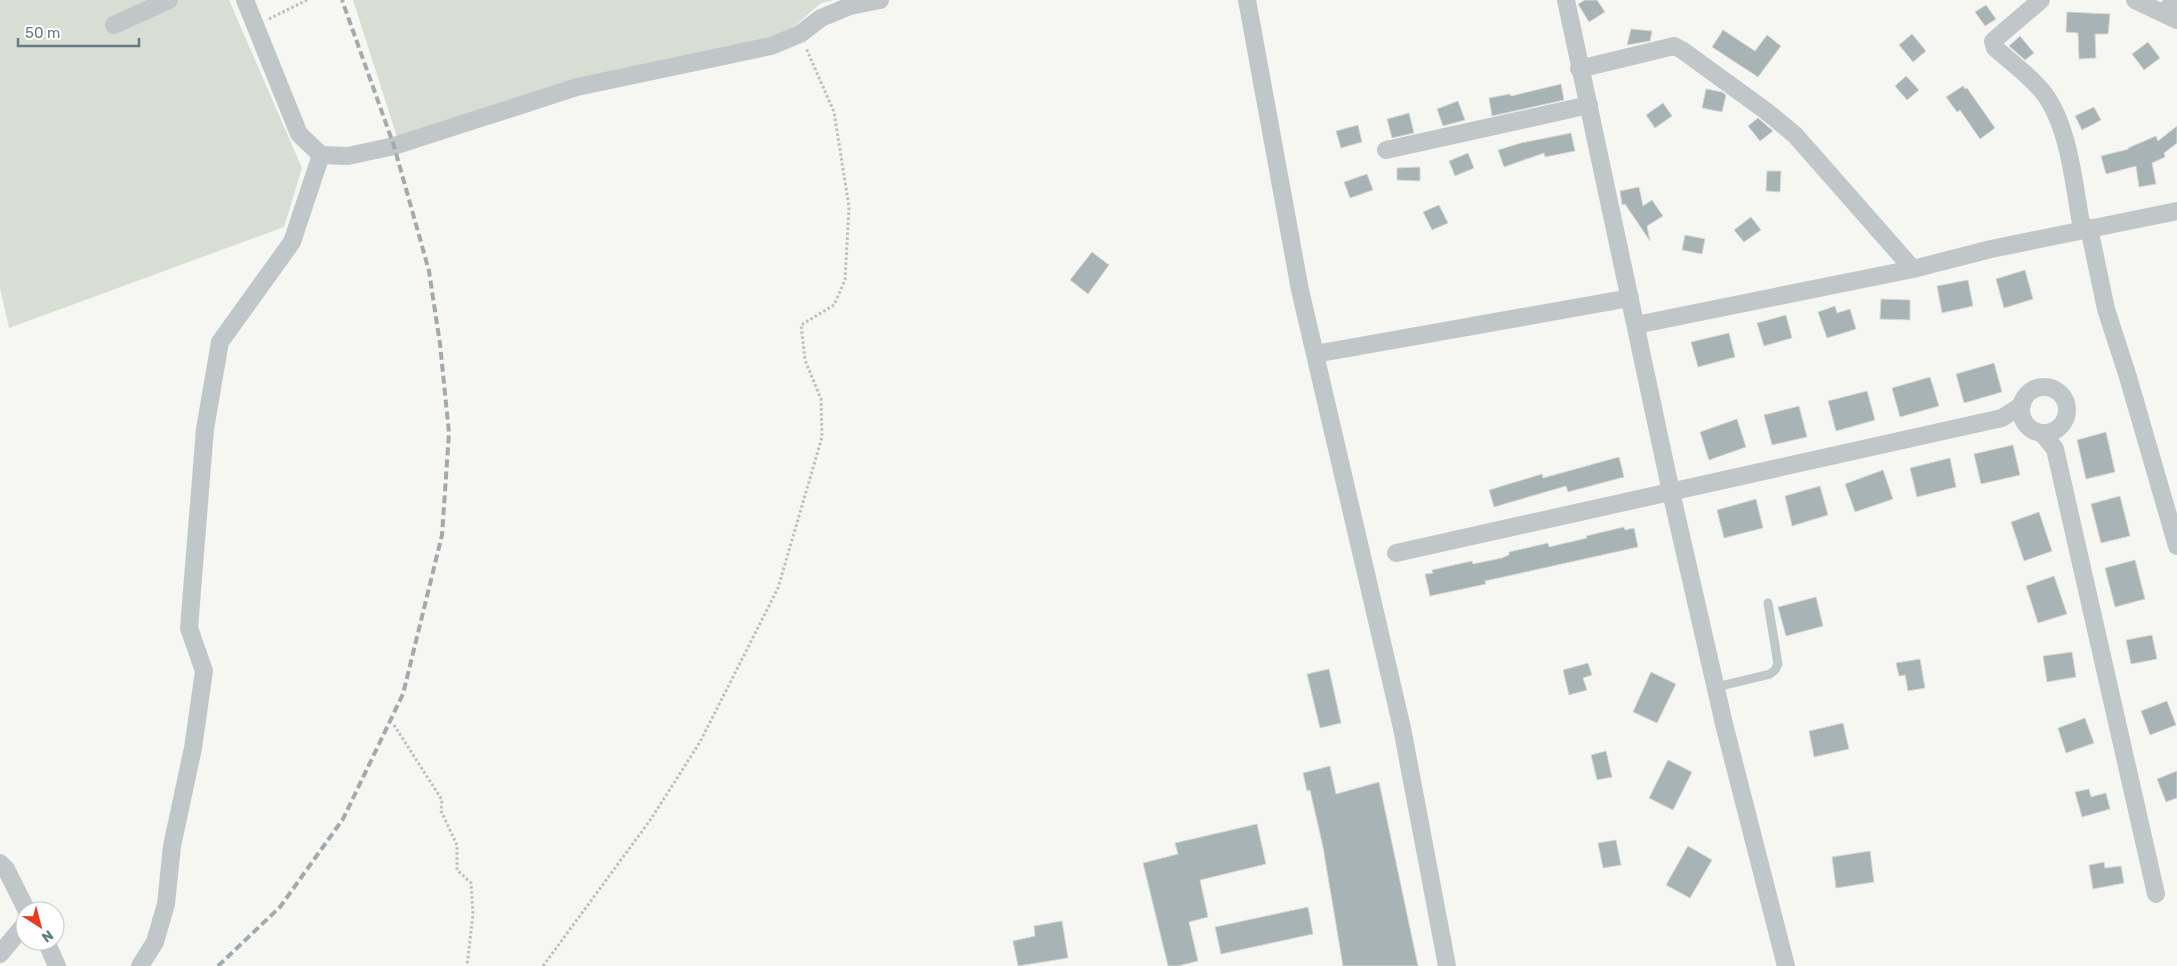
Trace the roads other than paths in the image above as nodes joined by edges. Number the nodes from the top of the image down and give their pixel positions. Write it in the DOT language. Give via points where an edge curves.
graph roads {
  1 [pos="169,0"];
  2 [pos="245,0"];
  3 [pos="880,0"];
  4 [pos="1248,0"];
  5 [pos="1566,0"];
  6 [pos="2041,0"];
  7 [pos="2135,0"];
  8 [pos="2176,0"];
  9 [pos="2170,17"];
  10 [pos="114,25"];
  11 [pos="1579,69"];
  12 [pos="1589,105"];
  13 [pos="1386,150"];
  14 [pos="321,155"];
  15 [pos="2177,211"];
  16 [pos="2085,229"];
  17 [pos="1913,269"];
  18 [pos="1630,298"];
  19 [pos="1636,325"];
  20 [pos="1315,354"];
  21 [pos="2022,405"];
  22 [pos="2002,418"];
  23 [pos="2063,425"];
  24 [pos="2035,430"];
  25 [pos="2055,449"];
  26 [pos="1671,492"];
  27 [pos="2175,524"];
  28 [pos="2177,546"];
  29 [pos="1396,553"];
  30 [pos="1768,603"];
  31 [pos="1716,687"];
  32 [pos="0,863"];
  33 [pos="2156,894"];
  34 [pos="22,901"];
  35 [pos="15,936"];
  36 [pos="50,951"];
  37 [pos="0,954"];
  38 [pos="57,966"];
  39 [pos="140,966"];
  40 [pos="1447,966"];
  41 [pos="1786,966"];
  1 -- 10 [label="street"];
  2 -- 14 [label="street" via="299,134"];
  3 -- 14 [label="street" via="850,6 821,18 800,34 771,46 577,87 394,146 348,156"];
  4 -- 20 [label="street" via="1300,290"];
  5 -- 11 [label="street"];
  6 -- 16 [label="street" via="1993,41 1994,48 2043,93 2053,109 2068,154"];
  7 -- 9 [label="street"];
  8 -- 9 [label="street"];
  11 -- 12 [label="street"];
  11 -- 17 [label="street" via="1674,46 1682,50 1795,135"];
  12 -- 13 [label="street"];
  12 -- 18 [label="street"];
  14 -- 39 [label="street" via="292,242 220,342 205,429 189,628 204,671 193,748 172,846 166,904 155,942"];
  15 -- 16 [label="street"];
  16 -- 17 [label="street"];
  16 -- 27 [label="street" via="2158,486"];
  17 -- 19 [label="street"];
  18 -- 19 [label="street"];
  18 -- 20 [label="street"];
  19 -- 26 [label="street"];
  20 -- 40 [label="street" via="1402,728"];
  21 -- 22 [label="street"];
  21 -- 23 [label="street" via="2027,394 2038,387 2052,388 2066,403"];
  21 -- 24 [label="street" via="2023,420"];
  22 -- 24 [label="street"];
  22 -- 26 [label="street"];
  23 -- 24 [label="street" via="2057,430"];
  23 -- 25 [label="street"];
  24 -- 25 [label="street"];
  25 -- 33 [label="street"];
  26 -- 29 [label="street"];
  26 -- 31 [label="street"];
  27 -- 28 [label="street"];
  30 -- 31 [label="lane" via="1778,664 1775,670"];
  31 -- 41 [label="street"];
  32 -- 34 [label="street"];
  35 -- 37 [label="street"];
  36 -- 38 [label="street"];
}
